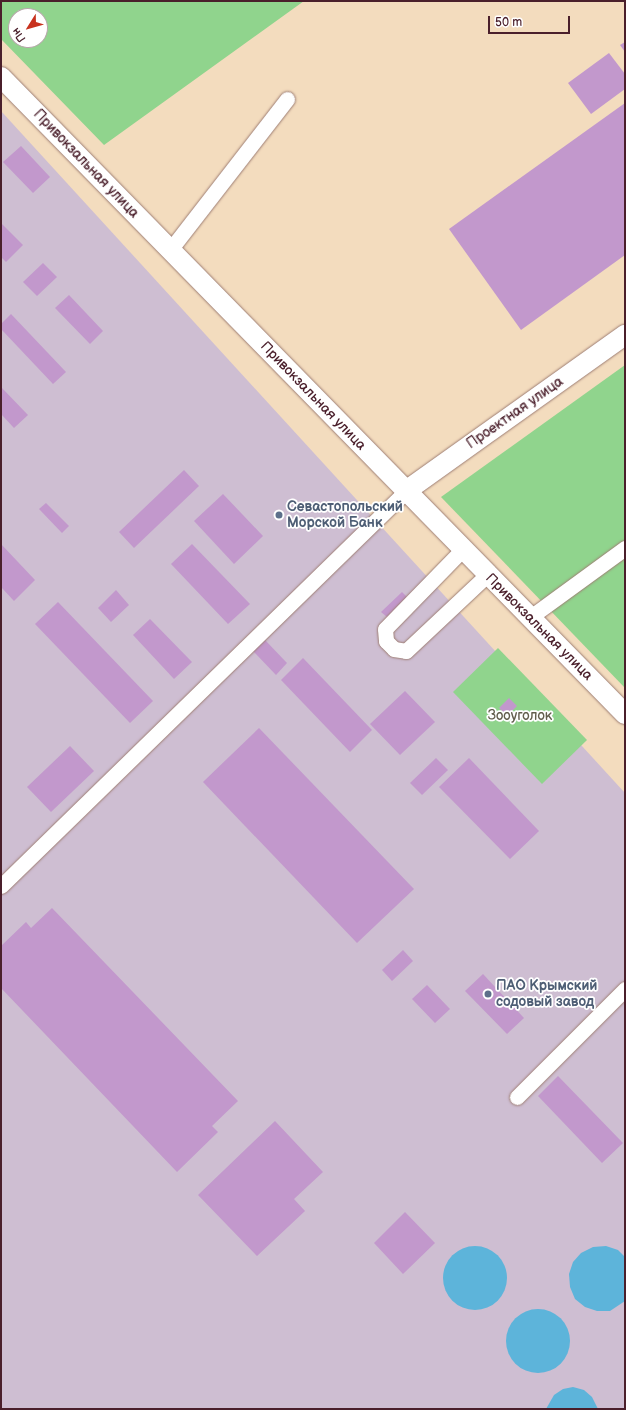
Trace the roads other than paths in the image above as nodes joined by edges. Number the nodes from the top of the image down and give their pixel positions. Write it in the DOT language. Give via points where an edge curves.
graph roads {
  1 [pos="1,77"];
  2 [pos="287,99"];
  3 [pos="170,250"];
  4 [pos="625,335"];
  5 [pos="406,491"];
  6 [pos="625,548"];
  7 [pos="462,550"];
  8 [pos="487,575"];
  9 [pos="529,618"];
  10 [pos="625,714"];
  11 [pos="1,886"];
  12 [pos="625,989"];
  13 [pos="517,1097"];
  1 -- 3 [label="main road, Привокзальная улица"];
  2 -- 3 [label="lane"];
  3 -- 5 [label="main road, Привокзальная улица"];
  4 -- 5 [label="main road, Проектная улица"];
  5 -- 7 [label="main road, Привокзальная улица"];
  5 -- 11 [label="lane"];
  6 -- 9 [label="lane"];
  7 -- 8 [label="main road, Привокзальная улица"];
  7 -- 8 [label="lane" via="385,629 386,641 394,649 406,651"];
  8 -- 9 [label="main road, Привокзальная улица"];
  9 -- 10 [label="main road, Привокзальная улица"];
  12 -- 13 [label="lane"];
}
